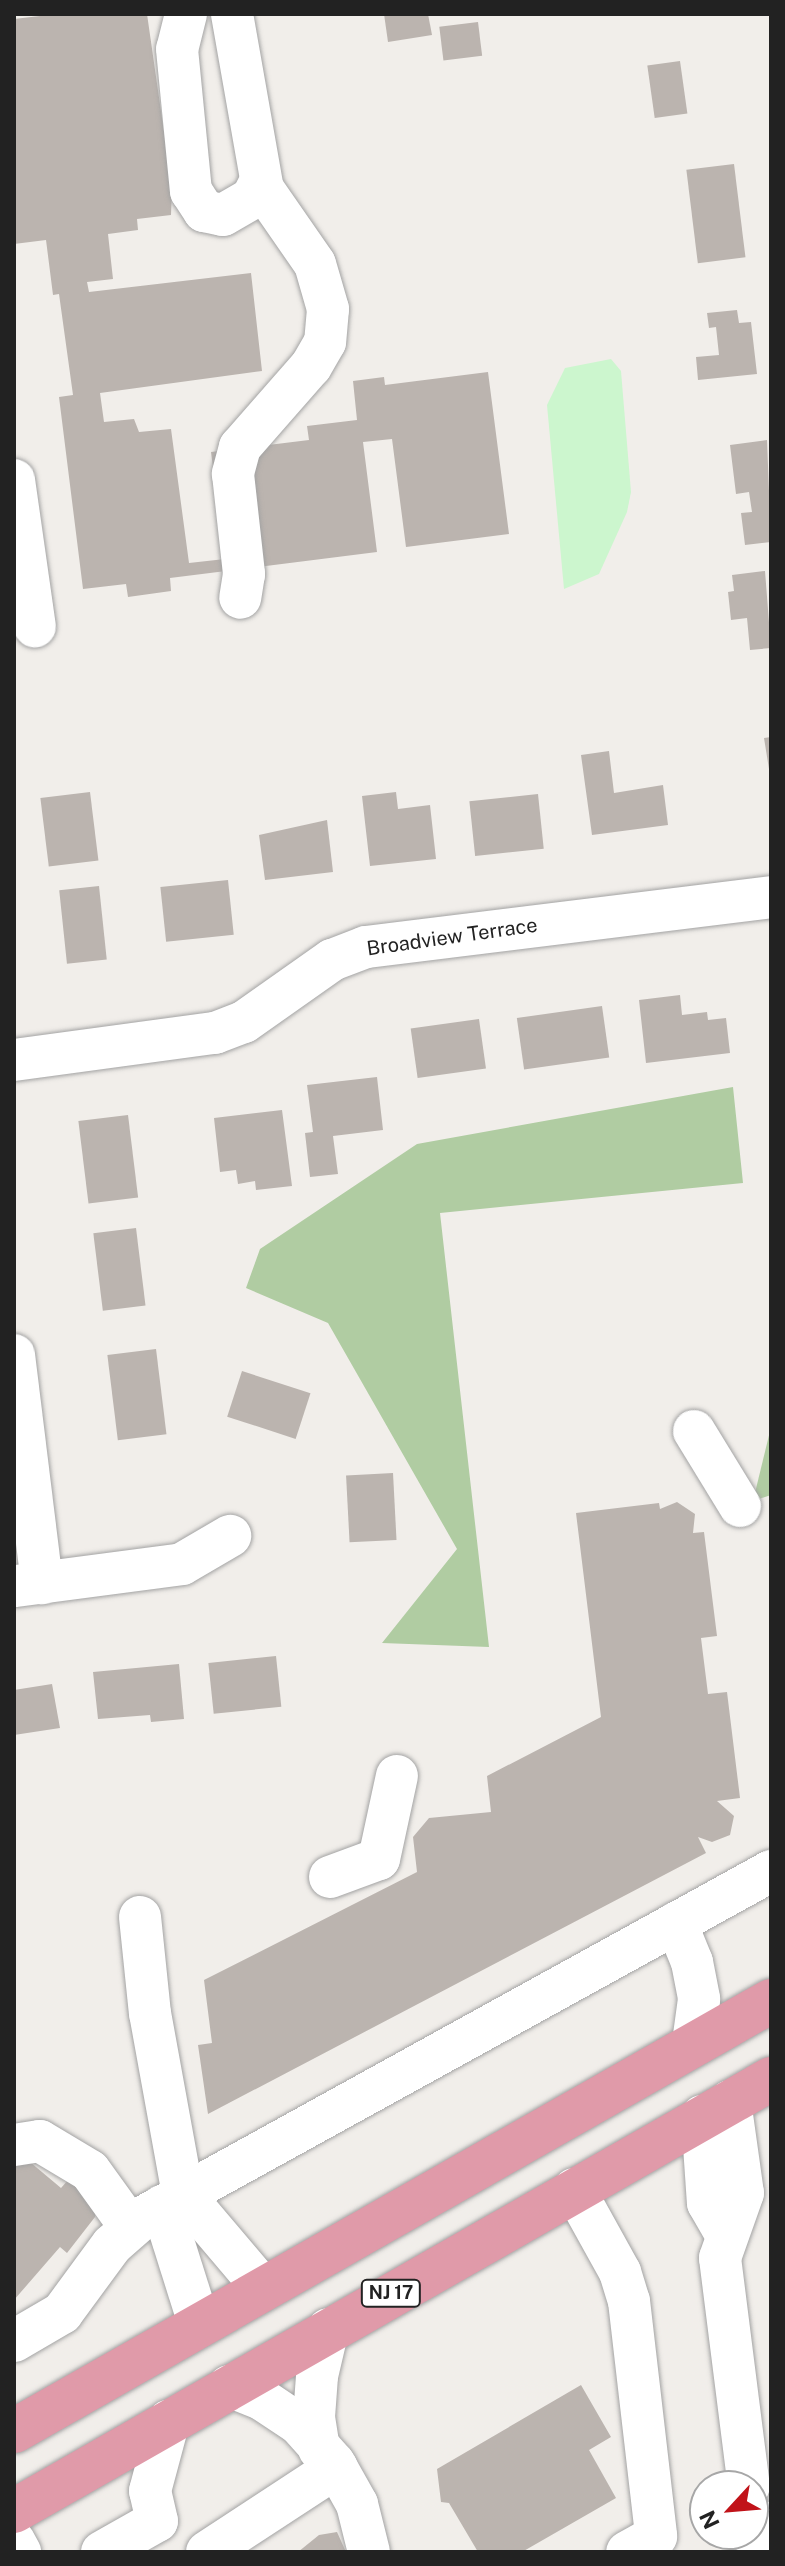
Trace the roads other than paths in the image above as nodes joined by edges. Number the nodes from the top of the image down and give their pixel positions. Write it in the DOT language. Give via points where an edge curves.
graph roads {
  1 [pos="186,14"];
  2 [pos="232,14"];
  3 [pos="260,182"];
  4 [pos="14,482"];
  5 [pos="240,598"];
  6 [pos="35,627"];
  7 [pos="771,897"];
  8 [pos="14,1060"];
  9 [pos="14,1355"];
  10 [pos="694,1431"];
  11 [pos="740,1506"];
  12 [pos="230,1536"];
  13 [pos="28,1585"];
  14 [pos="397,1776"];
  15 [pos="771,1871"];
  16 [pos="330,1877"];
  17 [pos="140,1917"];
  18 [pos="676,1923"];
  19 [pos="771,2001"];
  20 [pos="693,2043"];
  21 [pos="771,2079"];
  22 [pos="716,2109"];
  23 [pos="14,2145"];
  24 [pos="574,2189"];
  25 [pos="159,2209"];
  26 [pos="261,2286"];
  27 [pos="199,2323"];
  28 [pos="328,2329"];
  29 [pos="14,2341"];
  30 [pos="229,2386"];
  31 [pos="169,2420"];
  32 [pos="14,2431"];
  33 [pos="328,2458"];
  34 [pos="747,2470"];
  35 [pos="14,2511"];
  36 [pos="14,2541"];
  37 [pos="20,2552"];
  38 [pos="102,2552"];
  39 [pos="207,2552"];
  40 [pos="369,2552"];
  41 [pos="627,2552"];
  1 -- 3 [label="street" via="177,49 191,191 204,211 223,215 252,198"];
  2 -- 3 [label="street"];
  3 -- 5 [label="street" via="315,264 328,309 325,342 311,366 240,447 233,474 244,574"];
  4 -- 6 [label="street"];
  7 -- 8 [label="street, Broadview Terrace" via="366,947 332,960 244,1022 215,1033"];
  9 -- 13 [label="street"];
  10 -- 11 [label="street"];
  12 -- 13 [label="street" via="182,1564"];
  14 -- 16 [label="street" via="379,1859"];
  15 -- 18 [label="street"];
  17 -- 25 [label="street"];
  18 -- 20 [label="street" via="692,1962 699,1999"];
  18 -- 25 [label="street"];
  19 -- 20 [label="highway"];
  20 -- 26 [label="highway"];
  21 -- 22 [label="highway, NJ 17"];
  22 -- 24 [label="highway, NJ 17"];
  22 -- 34 [label="street" via="708,2203 726,2234 720,2258"];
  23 -- 25 [label="street" via="40,2141"];
  24 -- 28 [label="highway, NJ 17"];
  24 -- 41 [label="street" via="620,2272 629,2301 656,2536"];
  25 -- 26 [label="street"];
  25 -- 27 [label="street"];
  25 -- 29 [label="street" via="92,2269 69,2307"];
  26 -- 27 [label="highway"];
  27 -- 32 [label="highway"];
  28 -- 30 [label="highway, NJ 17"];
  28 -- 33 [label="street" via="314,2417"];
  30 -- 31 [label="highway, NJ 17"];
  30 -- 33 [label="street" via="299,2424"];
  31 -- 35 [label="highway, NJ 17"];
  31 -- 38 [label="street" via="150,2491 157,2521"];
  33 -- 39 [label="street"];
  33 -- 40 [label="street" via="357,2504"];
  36 -- 37 [label="street"];
}
